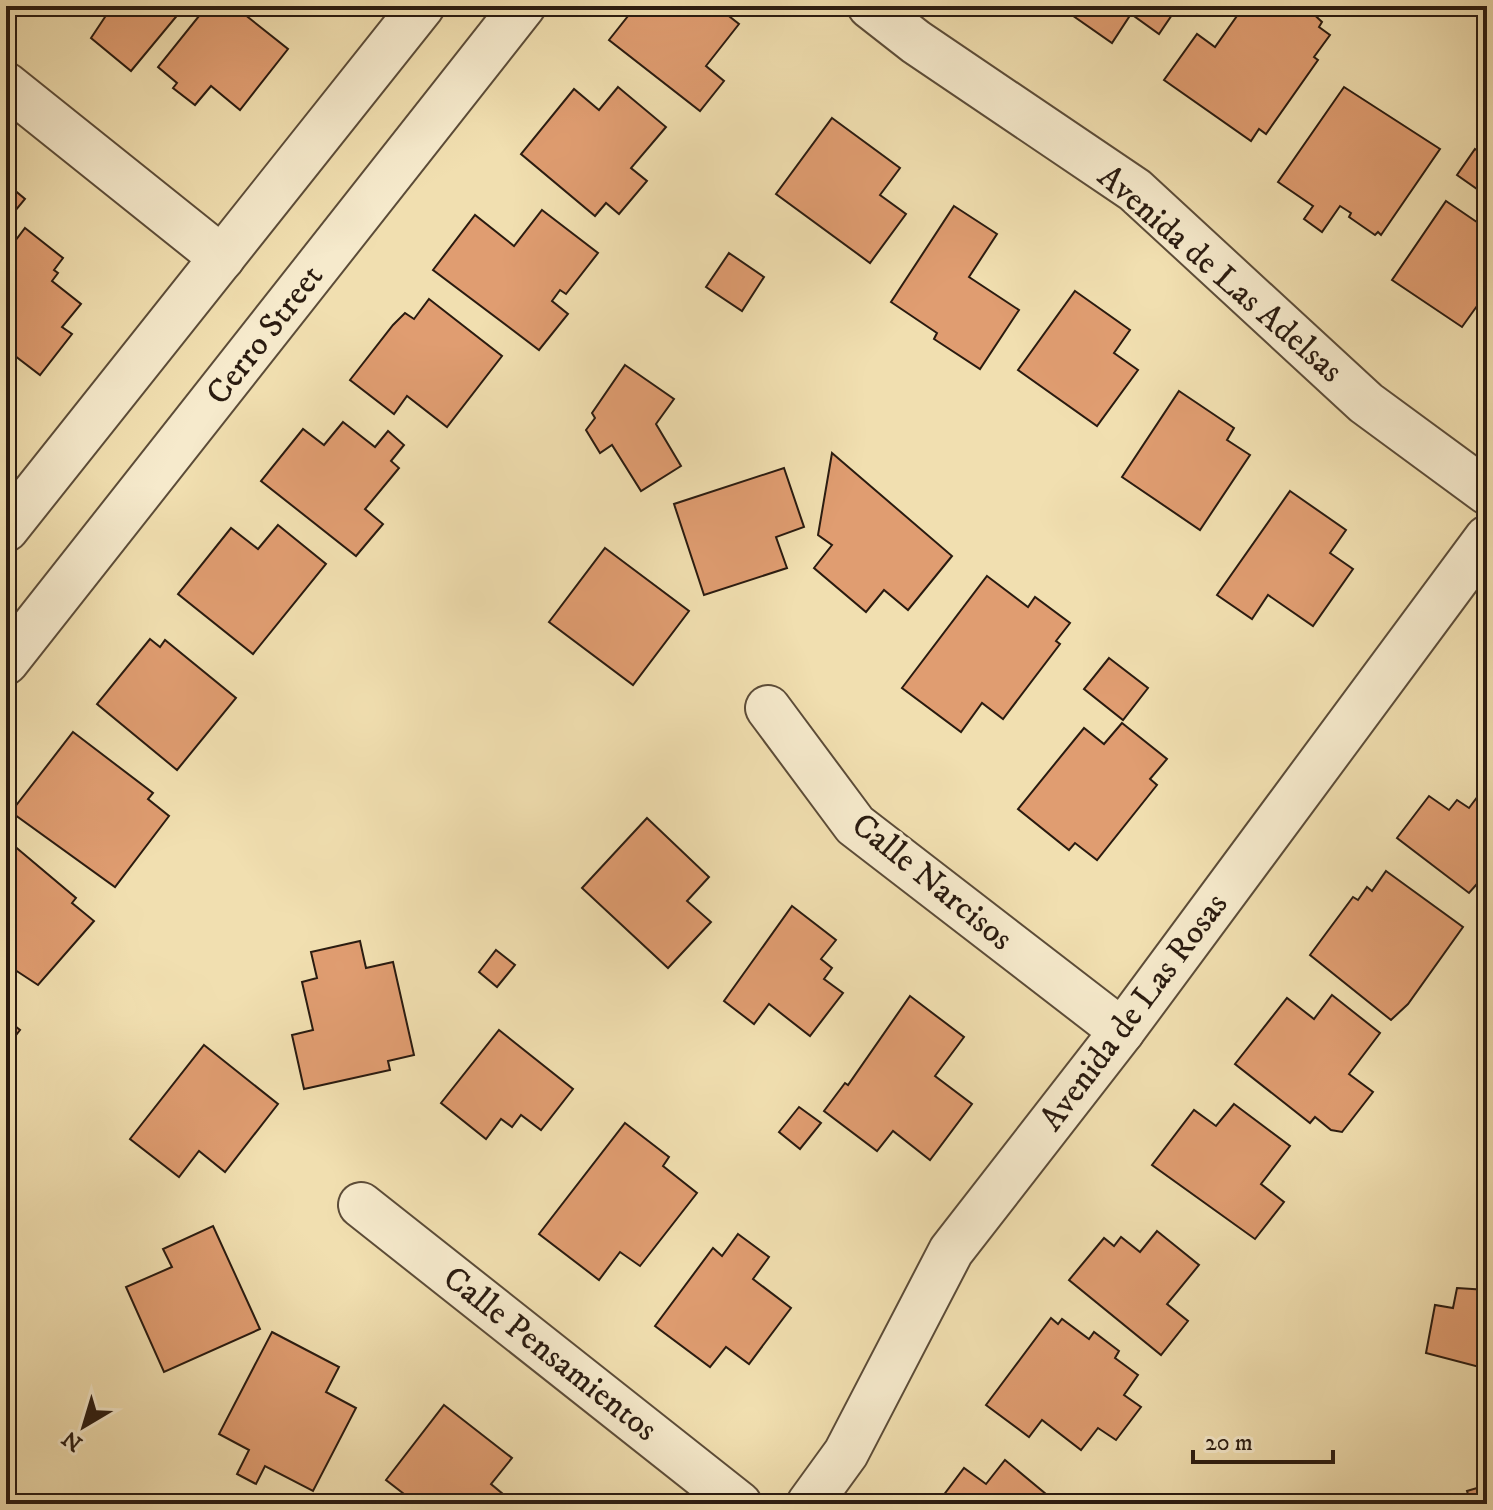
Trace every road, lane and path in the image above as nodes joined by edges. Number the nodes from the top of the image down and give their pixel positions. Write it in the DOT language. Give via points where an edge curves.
graph roads {
  1 [pos="422,6"];
  2 [pos="523,6"];
  3 [pos="870,6"];
  4 [pos="6,85"];
  5 [pos="222,258"];
  6 [pos="1487,492"];
  7 [pos="6,529"];
  8 [pos="1487,538"];
  9 [pos="6,662"];
  10 [pos="768,708"];
  11 [pos="1122,1031"];
  12 [pos="361,1205"];
  13 [pos="739,1504"];
  14 [pos="809,1504"];
  1 -- 5 [label="street"];
  2 -- 9 [label="street, Cerro Street"];
  3 -- 6 [label="street, Avenida de Las Adelsas" via="1135,190 1366,403"];
  4 -- 5 [label="street"];
  5 -- 7 [label="street"];
  8 -- 11 [label="street, Avenida de Las Rosas"];
  10 -- 11 [label="street, Calle Narcisos" via="855,825"];
  11 -- 14 [label="street, Avenida de Las Rosas" via="951,1251 846,1453"];
  12 -- 13 [label="street, Calle Pensamientos"];
}
